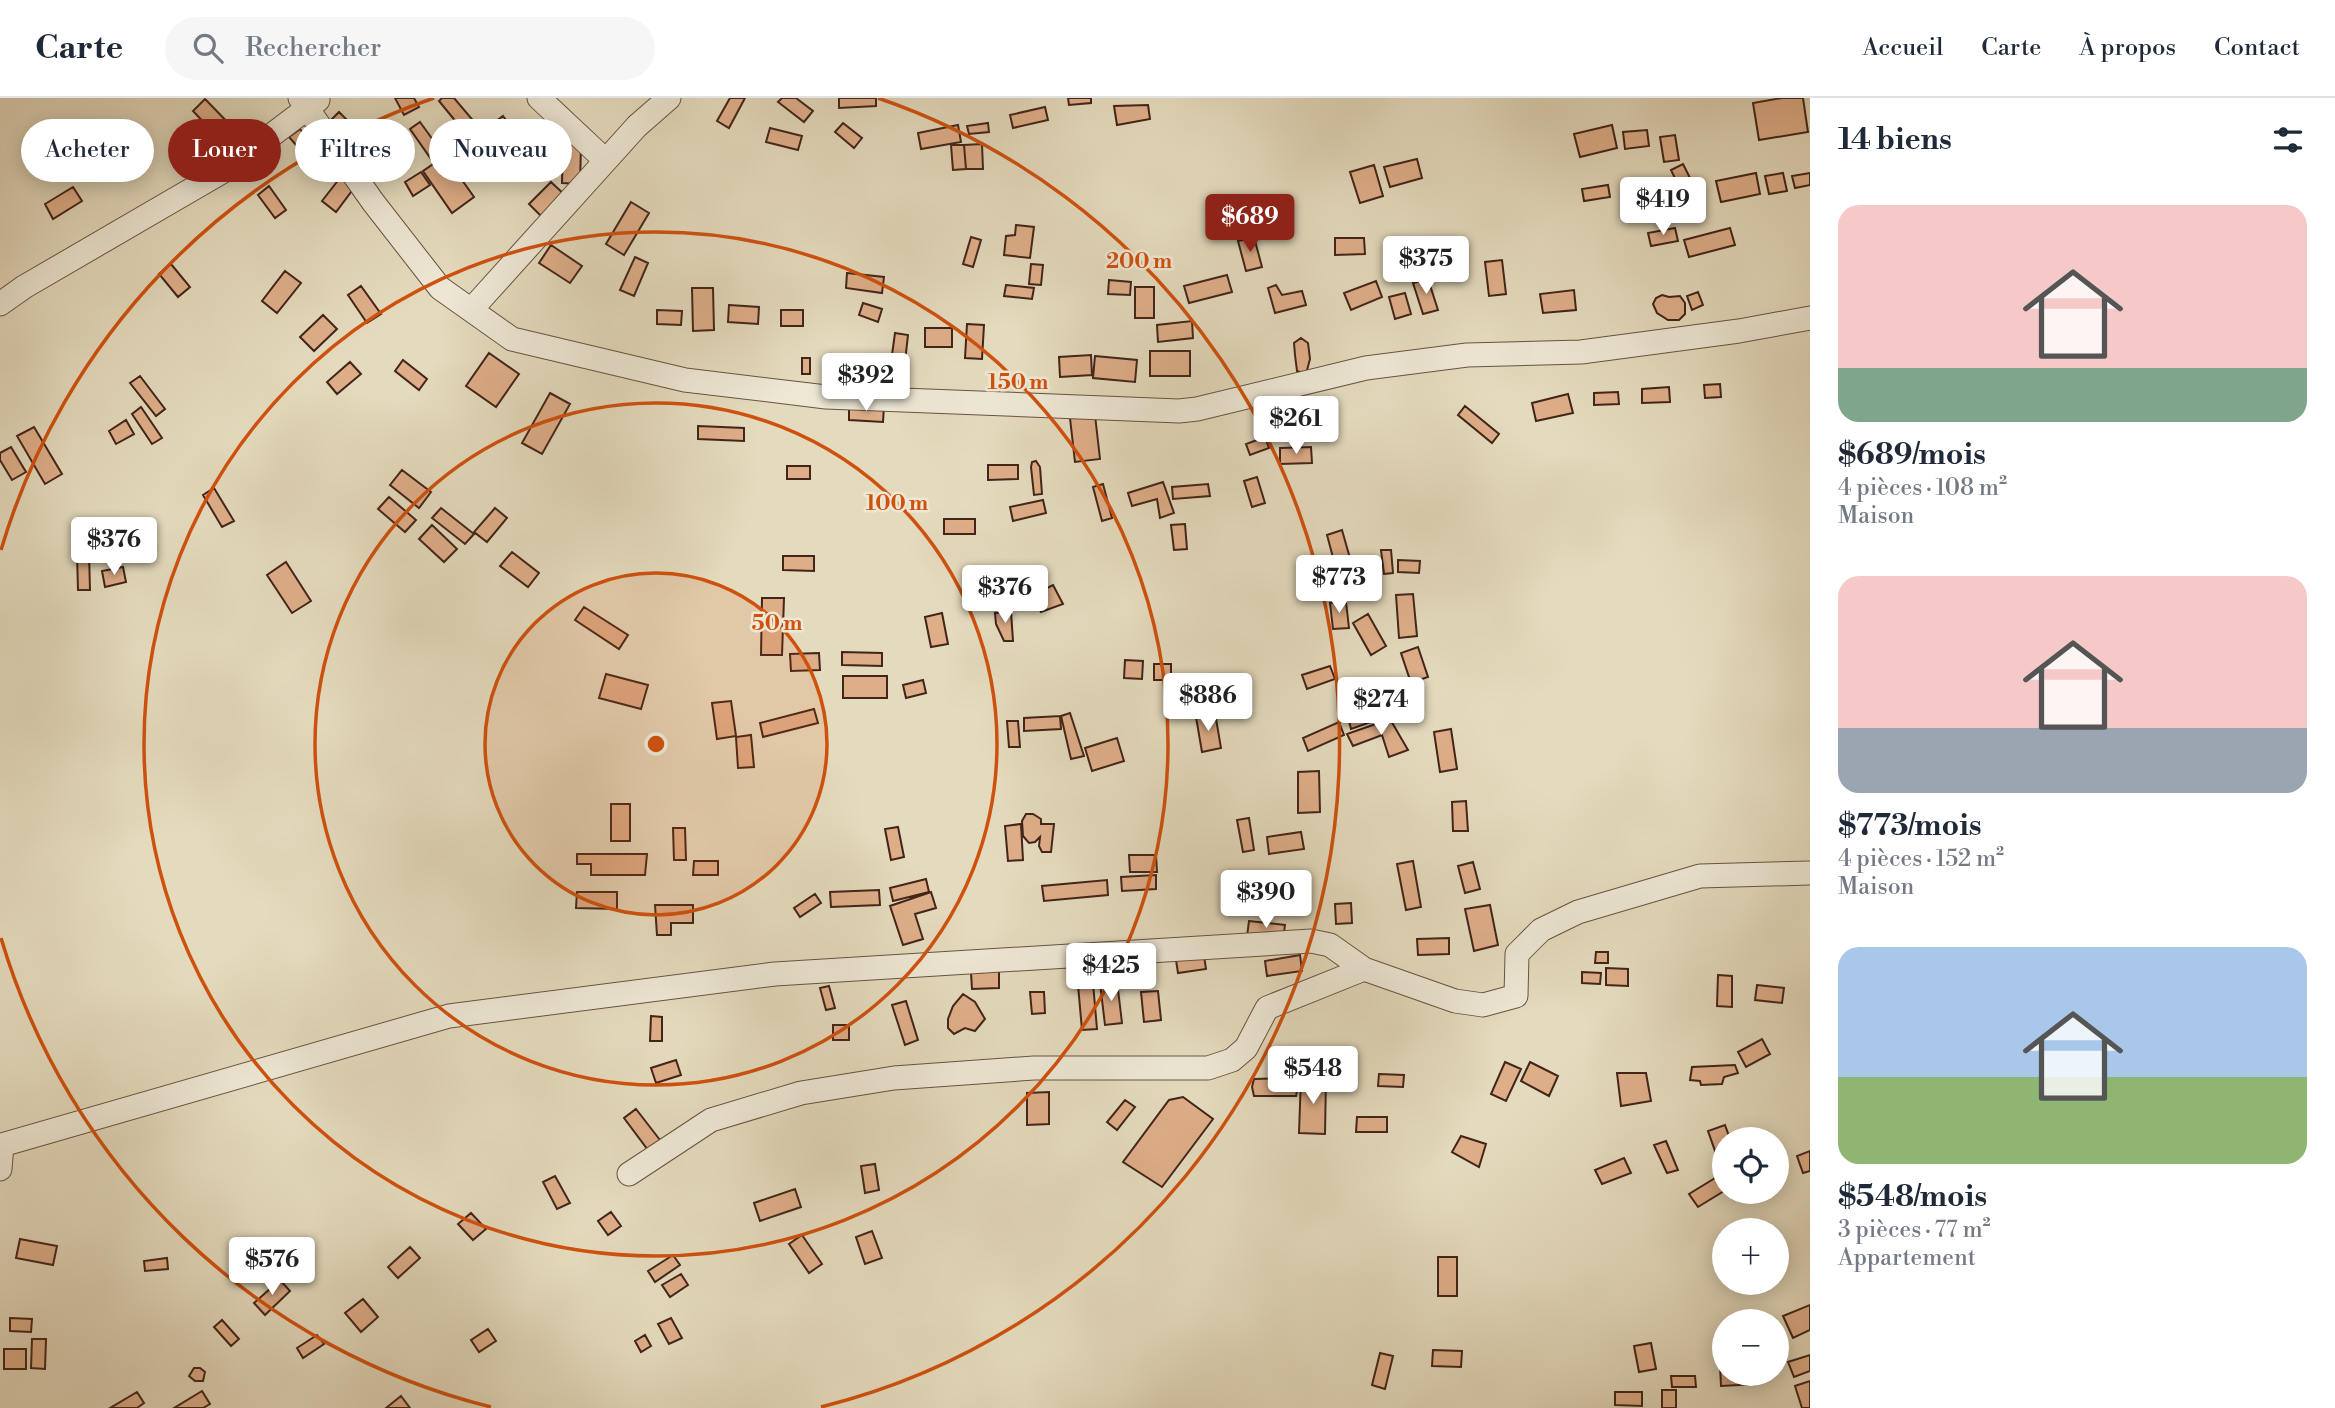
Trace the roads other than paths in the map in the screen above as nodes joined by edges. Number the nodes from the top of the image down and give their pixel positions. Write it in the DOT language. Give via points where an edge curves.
graph roads {
  1 [pos="539,98"];
  2 [pos="669,98"];
  3 [pos="309,101"];
  4 [pos="605,160"];
  5 [pos="0,304"];
  6 [pos="471,310"];
  7 [pos="1810,318"];
  8 [pos="1810,873"];
  9 [pos="1364,969"];
  10 [pos="0,1168"];
  11 [pos="629,1174"];
  1 -- 4 [label="street"];
  2 -- 4 [label="street"];
  3 -- 5 [label="street" via="227,169"];
  3 -- 6 [label="street" via="373,202 439,288"];
  4 -- 6 [label="street"];
  6 -- 7 [label="street" via="512,339 685,380 826,397 1179,411 1366,368 1467,355 1581,352"];
  8 -- 9 [label="street" via="1700,876 1578,912 1541,930 1517,954 1516,996 1483,1005 1455,1001"];
  9 -- 10 [label="street" via="1330,945 1311,941 775,974 449,1016 2,1145"];
  9 -- 11 [label="street" via="1267,1008 1246,1048 1232,1060 1208,1068 1034,1068 894,1078 801,1093 710,1121"];
}
